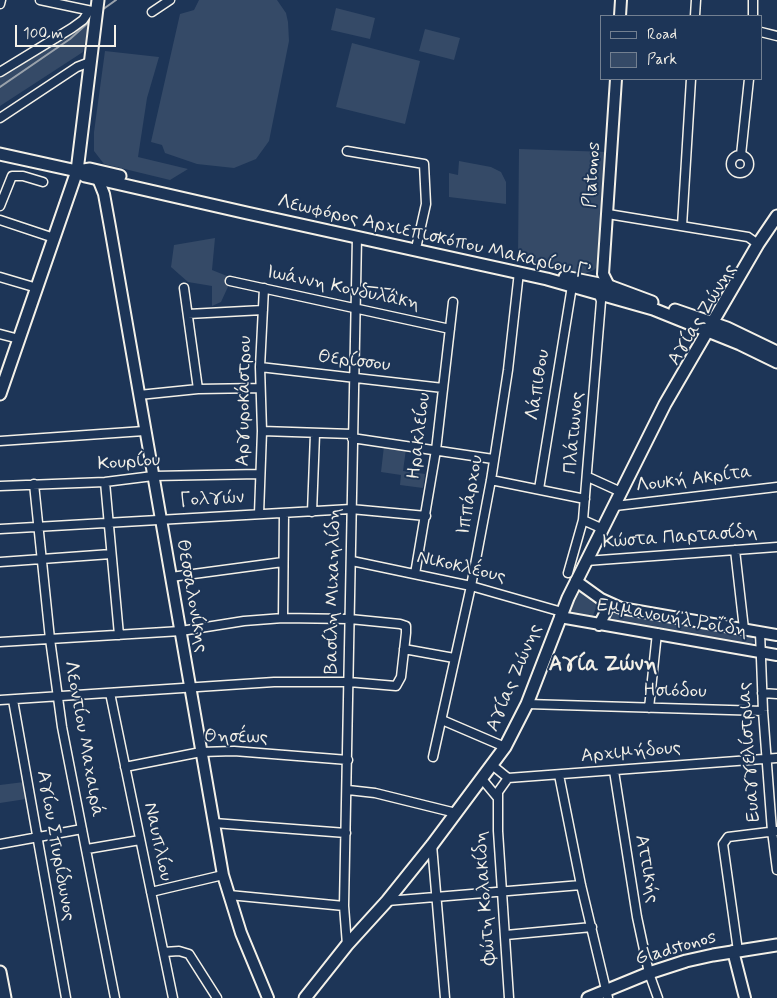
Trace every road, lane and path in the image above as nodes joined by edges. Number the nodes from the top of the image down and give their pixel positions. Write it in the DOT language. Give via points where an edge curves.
graph roads {
  1 [pos="40,0"];
  2 [pos="170,0"];
  3 [pos="622,0"];
  4 [pos="696,0"];
  5 [pos="753,0"];
  6 [pos="94,7"];
  7 [pos="152,12"];
  8 [pos="620,15"];
  9 [pos="695,15"];
  10 [pos="753,15"];
  11 [pos="762,32"];
  12 [pos="777,36"];
  13 [pos="90,62"];
  14 [pos="0,72"];
  15 [pos="616,80"];
  16 [pos="691,80"];
  17 [pos="749,80"];
  18 [pos="0,118"];
  19 [pos="347,151"];
  20 [pos="0,154"];
  21 [pos="741,155"];
  22 [pos="77,171"];
  23 [pos="98,179"];
  24 [pos="44,182"];
  25 [pos="116,183"];
  26 [pos="104,194"];
  27 [pos="0,206"];
  28 [pos="260,212"];
  29 [pos="608,214"];
  30 [pos="777,216"];
  31 [pos="0,220"];
  32 [pos="682,226"];
  33 [pos="769,229"];
  34 [pos="54,238"];
  35 [pos="357,238"];
  36 [pos="417,244"];
  37 [pos="758,244"];
  38 [pos="519,272"];
  39 [pos="603,274"];
  40 [pos="0,277"];
  41 [pos="230,281"];
  42 [pos="592,283"];
  43 [pos="572,286"];
  44 [pos="609,286"];
  45 [pos="36,288"];
  46 [pos="184,288"];
  47 [pos="264,288"];
  48 [pos="355,290"];
  49 [pos="392,294"];
  50 [pos="600,294"];
  51 [pos="453,302"];
  52 [pos="354,308"];
  53 [pos="263,310"];
  54 [pos="188,314"];
  55 [pos="713,327"];
  56 [pos="450,329"];
  57 [pos="0,334"];
  58 [pos="19,338"];
  59 [pos="777,352"];
  60 [pos="777,362"];
  61 [pos="260,367"];
  62 [pos="354,379"];
  63 [pos="2,380"];
  64 [pos="260,388"];
  65 [pos="443,388"];
  66 [pos="198,389"];
  67 [pos="0,394"];
  68 [pos="139,395"];
  69 [pos="144,431"];
  70 [pos="262,431"];
  71 [pos="315,434"];
  72 [pos="352,436"];
  73 [pos="0,441"];
  74 [pos="436,450"];
  75 [pos="493,459"];
  76 [pos="260,474"];
  77 [pos="153,476"];
  78 [pos="588,477"];
  79 [pos="491,480"];
  80 [pos="105,482"];
  81 [pos="34,484"];
  82 [pos="0,486"];
  83 [pos="777,487"];
  84 [pos="539,489"];
  85 [pos="621,492"];
  86 [pos="585,499"];
  87 [pos="614,506"];
  88 [pos="351,509"];
  89 [pos="312,512"];
  90 [pos="284,513"];
  91 [pos="259,514"];
  92 [pos="426,516"];
  93 [pos="160,519"];
  94 [pos="584,520"];
  95 [pos="107,524"];
  96 [pos="39,528"];
  97 [pos="0,529"];
  98 [pos="603,529"];
  99 [pos="777,547"];
  100 [pos="735,550"];
  101 [pos="111,554"];
  102 [pos="41,560"];
  103 [pos="352,561"];
  104 [pos="586,561"];
  105 [pos="0,562"];
  106 [pos="283,562"];
  107 [pos="415,574"];
  108 [pos="171,577"];
  109 [pos="572,577"];
  110 [pos="471,586"];
  111 [pos="610,604"];
  112 [pos="561,614"];
  113 [pos="283,618"];
  114 [pos="350,619"];
  115 [pos="599,625"];
  116 [pos="744,629"];
  117 [pos="181,631"];
  118 [pos="760,632"];
  119 [pos="657,634"];
  120 [pos="119,635"];
  121 [pos="777,635"];
  122 [pos="50,639"];
  123 [pos="0,642"];
  124 [pos="404,649"];
  125 [pos="760,652"];
  126 [pos="777,655"];
  127 [pos="454,658"];
  128 [pos="349,682"];
  129 [pos="190,689"];
  130 [pos="110,693"];
  131 [pos="762,693"];
  132 [pos="777,694"];
  133 [pos="58,696"];
  134 [pos="0,700"];
  135 [pos="13,700"];
  136 [pos="527,704"];
  137 [pos="649,708"];
  138 [pos="763,710"];
  139 [pos="442,720"];
  140 [pos="504,747"];
  141 [pos="201,752"];
  142 [pos="432,757"];
  143 [pos="768,758"];
  144 [pos="777,758"];
  145 [pos="348,760"];
  146 [pos="492,765"];
  147 [pos="124,767"];
  148 [pos="614,771"];
  149 [pos="559,775"];
  150 [pos="508,778"];
  151 [pos="482,779"];
  152 [pos="348,790"];
  153 [pos="498,796"];
  154 [pos="456,813"];
  155 [pos="214,823"];
  156 [pos="82,829"];
  157 [pos="774,831"];
  158 [pos="346,833"];
  159 [pos="36,838"];
  160 [pos="140,840"];
  161 [pos="0,844"];
  162 [pos="432,845"];
  163 [pos="87,849"];
  164 [pos="777,870"];
  165 [pos="223,875"];
  166 [pos="581,885"];
  167 [pos="503,890"];
  168 [pos="151,892"];
  169 [pos="229,895"];
  170 [pos="438,896"];
  171 [pos="387,901"];
  172 [pos="344,906"];
  173 [pos="592,927"];
  174 [pos="506,935"];
  175 [pos="347,944"];
  176 [pos="777,945"];
  177 [pos="735,951"];
  178 [pos="164,952"];
  179 [pos="0,972"];
  180 [pos="649,973"];
  181 [pos="608,994"];
  182 [pos="5,998"];
  183 [pos="66,998"];
  184 [pos="115,998"];
  185 [pos="173,998"];
  186 [pos="217,998"];
  187 [pos="268,998"];
  188 [pos="305,998"];
  189 [pos="445,998"];
  190 [pos="509,998"];
  191 [pos="588,998"];
  192 [pos="658,998"];
  193 [pos="745,998"];
  1 -- 6 [label="street"];
  2 -- 7 [label="street"];
  3 -- 8 [label="street"];
  4 -- 9 [label="street"];
  5 -- 10 [label="street"];
  6 -- 13 [label="main road"];
  6 -- 14 [label="street" via="72,28"];
  11 -- 12 [label="street"];
  13 -- 18 [label="street" via="77,67"];
  13 -- 22 [label="main road"];
  15 -- 29 [label="street, Platonos"];
  16 -- 32 [label="street"];
  17 -- 21 [label="street"];
  19 -- 36 [label="street" via="424,164 426,204"];
  20 -- 22 [label="main road, Λεωφόρος Αρχιεπισκόπου Μακαρίου Γ’"];
  22 -- 23 [label="main road, Λεωφόρος Αρχιεπισκόπου Μακαρίου Γ’"];
  22 -- 28 [label="main road, Λεωφόρος Αρχιεπισκόπου Μακαρίου Γ’" via="90,169"];
  22 -- 34 [label="main road"];
  23 -- 25 [label="main road, Λεωφόρος Αρχιεπισκόπου Μακαρίου Γ’"];
  23 -- 26 [label="street, Θεσσαλονίκης"];
  24 -- 27 [label="street" via="12,176"];
  25 -- 26 [label="street"];
  25 -- 28 [label="main road, Λεωφόρος Αρχιεπισκόπου Μακαρίου Γ’"];
  26 -- 68 [label="street, Θεσσαλονίκης"];
  28 -- 35 [label="main road, Λεωφόρος Αρχιεπισκόπου Μακαρίου Γ’"];
  28 -- 36 [label="main road, Λεωφόρος Αρχιεπισκόπου Μακαρίου Γ’"];
  29 -- 32 [label="street"];
  29 -- 39 [label="street, Platonos"];
  30 -- 33 [label="main road, Αγίας Ζώνης"];
  31 -- 34 [label="street"];
  32 -- 37 [label="street" via="748,237"];
  33 -- 37 [label="main road, Αγίας Ζώνης"];
  33 -- 55 [label="main road, Αγίας Ζώνης" via="765,245"];
  34 -- 45 [label="main road"];
  35 -- 38 [label="main road, Λεωφόρος Αρχιεπισκόπου Μακαρίου Γ’"];
  35 -- 48 [label="street, Βασίλη Μιχαηλίδη"];
  36 -- 42 [label="main road, Λεωφόρος Αρχιεπισκόπου Μακαρίου Γ’"];
  37 -- 55 [label="main road, Αγίας Ζώνης"];
  38 -- 43 [label="main road, Λεωφόρος Αρχιεπισκόπου Μακαρίου Γ’"];
  38 -- 75 [label="street, Ιππάρχου" via="508,370"];
  39 -- 42 [label="street"];
  39 -- 44 [label="street"];
  40 -- 45 [label="street"];
  41 -- 47 [label="street, Ιωάννη Κονδυλάκη"];
  42 -- 44 [label="main road, Λεωφόρος Αρχιεπισκόπου Μακαρίου Γ’"];
  43 -- 50 [label="main road, Λεωφόρος Αρχιεπισκόπου Μακαρίου Γ’"];
  43 -- 84 [label="street, Λάπιθου"];
  44 -- 55 [label="main road, Λεωφόρος Αρχιεπισκόπου Μακαρίου Γ’"];
  45 -- 58 [label="main road"];
  46 -- 54 [label="street"];
  47 -- 52 [label="street, Ιωάννη Κονδυλάκη"];
  47 -- 53 [label="street, Αργυροκάστρου"];
  48 -- 49 [label="street"];
  48 -- 52 [label="street, Βασίλη Μιχαηλίδη"];
  50 -- 55 [label="main road, Λεωφόρος Αρχιεπισκόπου Μακαρίου Γ’"];
  50 -- 78 [label="street, Πλάτωνος"];
  51 -- 56 [label="street, Ηρακλείου"];
  52 -- 56 [label="street, Ιωάννη Κονδυλάκη"];
  52 -- 62 [label="street, Βασίλη Μιχαηλίδη"];
  53 -- 54 [label="street"];
  53 -- 61 [label="street, Αργυροκάστρου"];
  54 -- 66 [label="street"];
  55 -- 59 [label="main road, Λεωφόρος Αρχιεπισκόπου Μακαρίου Γ’"];
  55 -- 60 [label="main road, Λεωφόρος Αρχιεπισκόπου Μακαρίου Γ’"];
  55 -- 85 [label="main road, Αγίας Ζώνης" via="660,415"];
  56 -- 65 [label="street, Ηρακλείου"];
  57 -- 58 [label="street"];
  58 -- 63 [label="main road"];
  61 -- 62 [label="street, Θερίσσου"];
  61 -- 64 [label="street, Αργυροκάστρου"];
  62 -- 65 [label="street, Θερίσσου"];
  62 -- 72 [label="street, Βασίλη Μιχαηλίδη"];
  63 -- 67 [label="main road"];
  64 -- 66 [label="street"];
  64 -- 70 [label="street, Αργυροκάστρου"];
  65 -- 74 [label="street, Ηρακλείου"];
  66 -- 68 [label="street"];
  68 -- 69 [label="street, Θεσσαλονίκης"];
  69 -- 73 [label="street"];
  69 -- 77 [label="street, Θεσσαλονίκης"];
  70 -- 71 [label="street"];
  70 -- 76 [label="street, Αργυροκάστρου"];
  71 -- 72 [label="street"];
  71 -- 89 [label="street"];
  72 -- 74 [label="street"];
  72 -- 88 [label="street, Βασίλη Μιχαηλίδη"];
  74 -- 75 [label="street"];
  74 -- 92 [label="street, Ηρακλείου"];
  75 -- 79 [label="street, Ιππάρχου"];
  76 -- 77 [label="street, Κουρίου"];
  76 -- 91 [label="street, Αργυροκάστρου"];
  77 -- 80 [label="street, Κουρίου"];
  77 -- 93 [label="street, Θεσσαλονίκης"];
  78 -- 85 [label="street"];
  78 -- 86 [label="street, Πλάτωνος"];
  79 -- 84 [label="street"];
  79 -- 110 [label="street, Ιππάρχου"];
  80 -- 81 [label="street, Κουρίου"];
  80 -- 95 [label="street"];
  81 -- 82 [label="street, Κουρίου"];
  81 -- 96 [label="street, Λεοντίου Μαχαιρά"];
  83 -- 87 [label="street, Λουκή Ακρίτα"];
  84 -- 86 [label="street"];
  85 -- 87 [label="main road, Αγίας Ζώνης"];
  86 -- 94 [label="street, Πλάτωνος"];
  87 -- 98 [label="main road, Αγίας Ζώνης"];
  88 -- 89 [label="street, Γολγών"];
  88 -- 92 [label="street, Γολγών"];
  88 -- 103 [label="street, Βασίλη Μιχαηλίδη"];
  89 -- 90 [label="street, Γολγών"];
  90 -- 91 [label="street, Γολγών"];
  90 -- 106 [label="street"];
  91 -- 93 [label="street, Γολγών"];
  92 -- 107 [label="street, Ηρακλείου"];
  93 -- 95 [label="street, Γολγών"];
  93 -- 108 [label="street, Θεσσαλονίκης"];
  94 -- 98 [label="street"];
  94 -- 109 [label="street, Πλάτωνος"];
  95 -- 96 [label="street, Γολγών"];
  95 -- 101 [label="street"];
  96 -- 97 [label="street, Γολγών"];
  96 -- 102 [label="street, Λεοντίου Μαχαιρά"];
  98 -- 104 [label="main road, Αγίας Ζώνης"];
  99 -- 100 [label="street, Κώστα Παρτασίδη"];
  100 -- 104 [label="street, Κώστα Παρτασίδη"];
  100 -- 116 [label="street"];
  101 -- 102 [label="street"];
  101 -- 120 [label="street"];
  102 -- 105 [label="street"];
  102 -- 122 [label="street, Λεοντίου Μαχαιρά"];
  103 -- 107 [label="street, Νικοκλέους"];
  103 -- 114 [label="street, Βασίλη Μιχαηλίδη"];
  104 -- 109 [label="main road, Αγίας Ζώνης"];
  106 -- 108 [label="street"];
  106 -- 113 [label="street"];
  107 -- 110 [label="street, Νικοκλέους"];
  108 -- 117 [label="street, Θεσσαλονίκης"];
  109 -- 111 [label="street"];
  109 -- 112 [label="main road, Αγίας Ζώνης"];
  110 -- 112 [label="street, Νικοκλέους"];
  110 -- 127 [label="street, Ιππάρχου"];
  111 -- 115 [label="street"];
  111 -- 116 [label="street" via="643,613"];
  112 -- 115 [label="street, Εμμανουήλ Ροΐδη"];
  112 -- 136 [label="main road, Αγίας Ζώνης"];
  113 -- 114 [label="street"];
  113 -- 117 [label="street"];
  114 -- 124 [label="street" via="404,625"];
  114 -- 128 [label="street, Βασίλη Μιχαηλίδη"];
  115 -- 119 [label="street, Εμμανουήλ Ροΐδη"];
  116 -- 118 [label="street"];
  117 -- 120 [label="street"];
  117 -- 129 [label="street, Θεσσαλονίκης"];
  118 -- 121 [label="street"];
  118 -- 125 [label="street, Ευαγγελίστριας"];
  119 -- 125 [label="street, Εμμανουήλ Ροΐδη"];
  119 -- 137 [label="street"];
  120 -- 122 [label="street"];
  122 -- 123 [label="street"];
  122 -- 133 [label="street, Λεοντίου Μαχαιρά"];
  124 -- 127 [label="street"];
  124 -- 128 [label="street" via="399,684"];
  125 -- 126 [label="street, Εμμανουήλ Ροΐδη"];
  125 -- 131 [label="street, Ευαγγελίστριας"];
  127 -- 139 [label="street, Ιππάρχου"];
  128 -- 129 [label="street" via="274,682"];
  128 -- 145 [label="street, Βασίλη Μιχαηλίδη"];
  129 -- 130 [label="street"];
  129 -- 141 [label="street, Θεσσαλονίκης"];
  130 -- 133 [label="street"];
  130 -- 147 [label="street, Ναυπλίου"];
  131 -- 132 [label="street"];
  131 -- 138 [label="street, Ευαγγελίστριας"];
  133 -- 135 [label="street"];
  133 -- 156 [label="street, Λεοντίου Μαχαιρά"];
  134 -- 135 [label="street"];
  135 -- 159 [label="street, Αγίου Σπυρίδωνος"];
  136 -- 137 [label="street, Ησιόδου"];
  136 -- 140 [label="main road, Αγίας Ζώνης"];
  137 -- 138 [label="street, Ησιόδου"];
  138 -- 143 [label="street, Ευαγγελίστριας"];
  139 -- 140 [label="street"];
  139 -- 142 [label="street, Ιππάρχου"];
  140 -- 146 [label="main road, Αγίας Ζώνης"];
  141 -- 145 [label="street, Θησέως" via="234,751"];
  141 -- 147 [label="street, Θησέως"];
  141 -- 155 [label="street, Θεσσαλονίκης"];
  143 -- 144 [label="street, Αρχιμήδους"];
  143 -- 148 [label="street, Αρχιμήδους"];
  143 -- 157 [label="street, Ευαγγελίστριας"];
  145 -- 152 [label="street, Βασίλη Μιχαηλίδη"];
  146 -- 150 [label="street"];
  146 -- 151 [label="main road, Αγίας Ζώνης"];
  147 -- 160 [label="street, Ναυπλίου"];
  148 -- 149 [label="street, Αρχιμήδους"];
  148 -- 180 [label="street, Αττικής" via="630,878"];
  149 -- 150 [label="street, Αρχιμήδους"];
  149 -- 166 [label="street"];
  150 -- 153 [label="street, Φώτη Κολακίδη" via="499,789"];
  151 -- 153 [label="street"];
  151 -- 154 [label="main road, Αγίας Ζώνης"];
  152 -- 154 [label="street" via="375,793"];
  152 -- 158 [label="street, Βασίλη Μιχαηλίδη"];
  153 -- 167 [label="street, Φώτη Κολακίδη"];
  154 -- 162 [label="main road, Αγίας Ζώνης"];
  155 -- 158 [label="street"];
  155 -- 165 [label="street, Θεσσαλονίκης"];
  156 -- 159 [label="street"];
  156 -- 163 [label="street, Λεοντίου Μαχαιρά"];
  157 -- 164 [label="street, Ευαγγελίστριας"];
  157 -- 177 [label="street" via="728,836 723,844"];
  158 -- 172 [label="street, Βασίλη Μιχαηλίδη"];
  159 -- 161 [label="street"];
  159 -- 183 [label="street, Αγίου Σπυρίδωνος"];
  160 -- 163 [label="street"];
  160 -- 168 [label="street, Ναυπλίου"];
  162 -- 170 [label="street"];
  162 -- 171 [label="main road, Αγίας Ζώνης"];
  163 -- 184 [label="street, Λεοντίου Μαχαιρά"];
  165 -- 168 [label="street"];
  165 -- 169 [label="street, Θεσσαλονίκης"];
  166 -- 167 [label="street"];
  166 -- 173 [label="street"];
  167 -- 170 [label="street"];
  167 -- 174 [label="street, Φώτη Κολακίδη"];
  168 -- 178 [label="street, Ναυπλίου"];
  169 -- 172 [label="street"];
  169 -- 187 [label="street, Θεσσαλονίκης"];
  170 -- 171 [label="street"];
  170 -- 189 [label="street"];
  171 -- 175 [label="main road, Αγίας Ζώνης"];
  172 -- 175 [label="street, Βασίλη Μιχαηλίδη"];
  173 -- 174 [label="street"];
  173 -- 181 [label="street"];
  174 -- 190 [label="street, Φώτη Κολακίδη"];
  175 -- 188 [label="main road, Αγίας Ζώνης"];
  176 -- 177 [label="main road, Gladstonos"];
  177 -- 180 [label="main road, Gladstonos"];
  177 -- 193 [label="street"];
  178 -- 185 [label="street, Ναυπλίου"];
  178 -- 186 [label="street" via="189,954"];
  179 -- 182 [label="main road"];
  180 -- 181 [label="main road, Gladstonos"];
  180 -- 192 [label="street, Αττικής"];
  181 -- 191 [label="main road, Gladstonos"];
}
